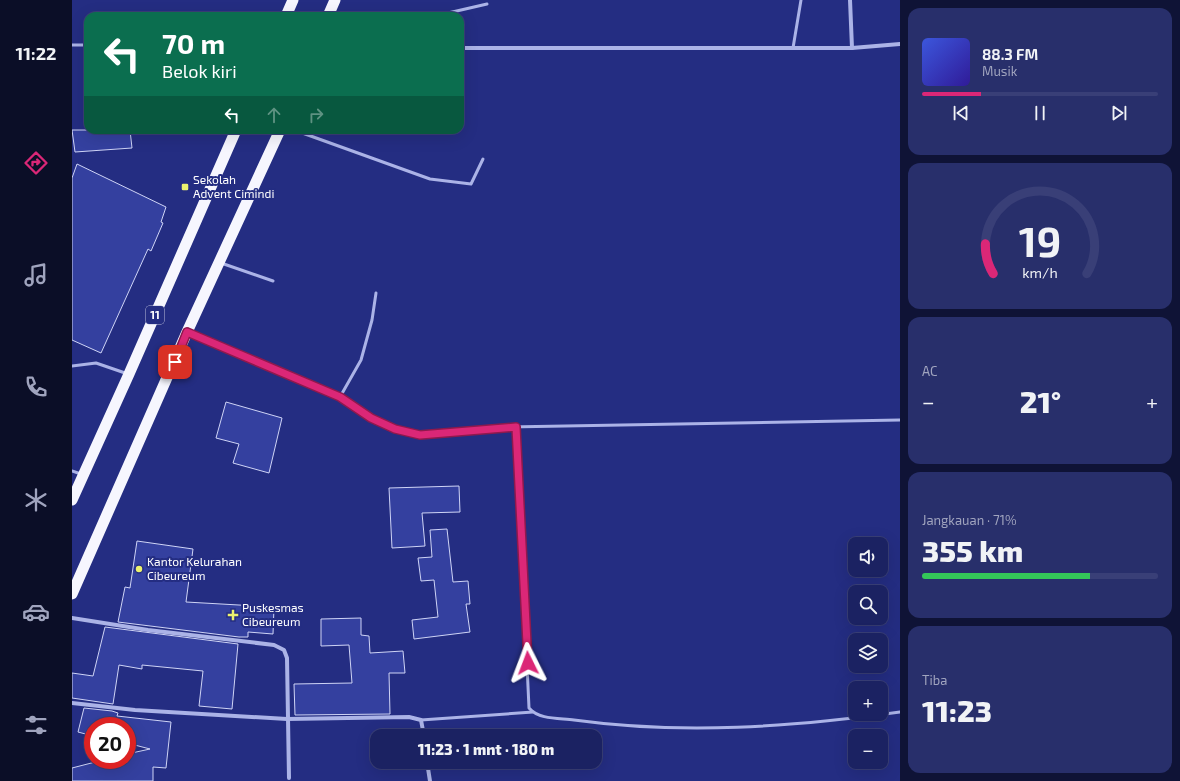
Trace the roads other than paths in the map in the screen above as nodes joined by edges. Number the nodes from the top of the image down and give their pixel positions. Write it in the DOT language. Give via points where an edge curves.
graph roads {
  1 [pos="293,0"];
  2 [pos="335,0"];
  3 [pos="801,0"];
  4 [pos="850,0"];
  5 [pos="487,4"];
  6 [pos="288,12"];
  7 [pos="330,12"];
  8 [pos="452,12"];
  9 [pos="900,44"];
  10 [pos="72,45"];
  11 [pos="84,45"];
  12 [pos="464,48"];
  13 [pos="793,48"];
  14 [pos="852,48"];
  15 [pos="234,134"];
  16 [pos="278,134"];
  17 [pos="305,134"];
  18 [pos="483,159"];
  19 [pos="220,262"];
  20 [pos="273,282"];
  21 [pos="376,293"];
  22 [pos="187,332"];
  23 [pos="72,366"];
  24 [pos="129,374"];
  25 [pos="340,397"];
  26 [pos="900,420"];
  27 [pos="516,427"];
  28 [pos="72,471"];
  29 [pos="83,475"];
  30 [pos="72,500"];
  31 [pos="72,594"];
  32 [pos="72,618"];
  33 [pos="72,703"];
  34 [pos="533,712"];
  35 [pos="900,712"];
  36 [pos="287,719"];
  37 [pos="421,720"];
  38 [pos="423,729"];
  39 [pos="428,769"];
  40 [pos="289,778"];
  41 [pos="430,781"];
  1 -- 6 [label="highway"];
  2 -- 7 [label="highway"];
  3 -- 13 [label="lane"];
  4 -- 14 [label="street"];
  5 -- 8 [label="lane"];
  9 -- 14 [label="street"];
  10 -- 11 [label="lane"];
  12 -- 13 [label="street"];
  13 -- 14 [label="street"];
  15 -- 24 [label="highway, 11"];
  16 -- 19 [label="highway"];
  17 -- 18 [label="lane" via="430,179 471,184"];
  19 -- 20 [label="lane"];
  19 -- 22 [label="highway"];
  21 -- 25 [label="lane" via="361,360"];
  22 -- 25 [label="lane"];
  22 -- 31 [label="highway"];
  23 -- 24 [label="lane" via="96,363"];
  24 -- 29 [label="highway, 11"];
  25 -- 27 [label="lane" via="371,418 395,429 420,435"];
  26 -- 27 [label="lane"];
  27 -- 34 [label="lane" via="530,685 529,708"];
  28 -- 29 [label="lane"];
  29 -- 30 [label="highway, 11"];
  32 -- 36 [label="street" via="274,645 284,650 287,658"];
  33 -- 36 [label="street" via="135,710"];
  34 -- 35 [label="lane" via="537,715 595,723 729,729"];
  34 -- 37 [label="lane"];
  36 -- 37 [label="street" via="409,717"];
  36 -- 40 [label="street"];
  37 -- 38 [label="street"];
  39 -- 41 [label="street"];
}
